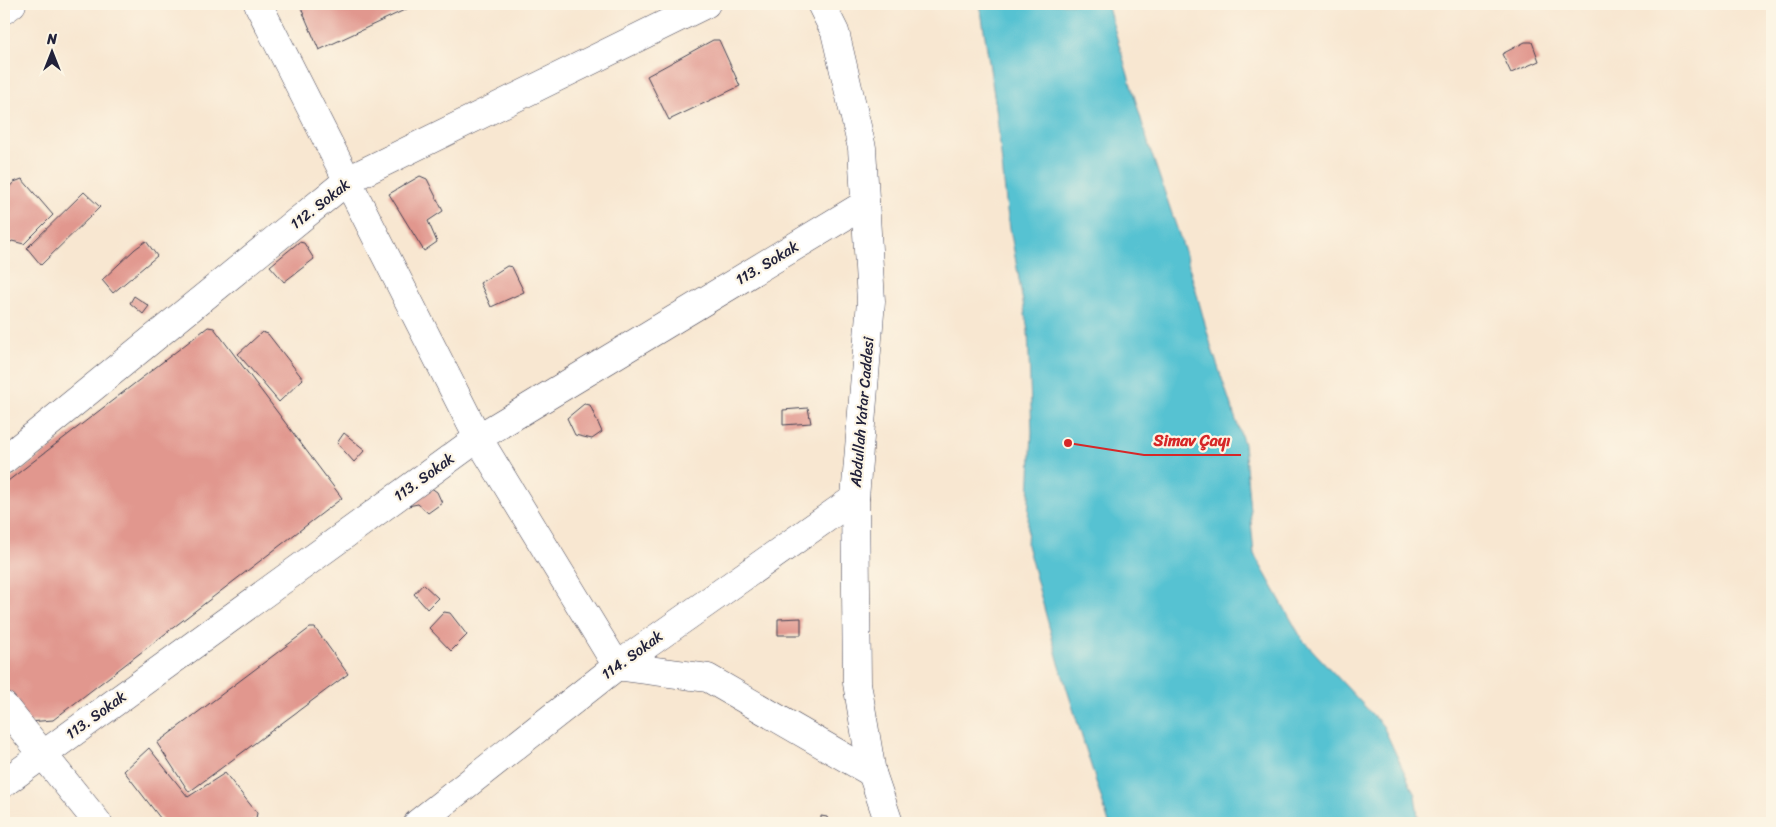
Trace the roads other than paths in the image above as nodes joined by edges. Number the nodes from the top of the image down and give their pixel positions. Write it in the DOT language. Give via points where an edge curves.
graph roads {
  1 [pos="12,4"];
  2 [pos="258,4"];
  3 [pos="706,4"];
  4 [pos="822,4"];
  5 [pos="4,10"];
  6 [pos="348,180"];
  7 [pos="865,204"];
  8 [pos="478,438"];
  9 [pos="4,460"];
  10 [pos="855,498"];
  11 [pos="617,666"];
  12 [pos="4,706"];
  13 [pos="42,754"];
  14 [pos="872,773"];
  15 [pos="4,783"];
  16 [pos="98,823"];
  17 [pos="418,823"];
  18 [pos="890,823"];
  1 -- 5 [label="street"];
  2 -- 6 [label="street"];
  3 -- 6 [label="street, 112. Sokak"];
  4 -- 7 [label="street, Abdullah Yatar Caddesi" via="835,32 862,148"];
  6 -- 8 [label="street"];
  6 -- 9 [label="street, 112. Sokak"];
  7 -- 8 [label="street, 113. Sokak"];
  7 -- 10 [label="street, Abdullah Yatar Caddesi" via="871,301"];
  8 -- 11 [label="street"];
  8 -- 13 [label="street, 113. Sokak"];
  10 -- 11 [label="street, 114. Sokak"];
  10 -- 14 [label="street, Abdullah Yatar Caddesi" via="857,683"];
  11 -- 14 [label="street" via="708,678"];
  11 -- 17 [label="street, 114. Sokak"];
  12 -- 13 [label="street"];
  13 -- 15 [label="street, 113. Sokak"];
  13 -- 16 [label="street"];
  14 -- 18 [label="street, Abdullah Yatar Caddesi"];
}
